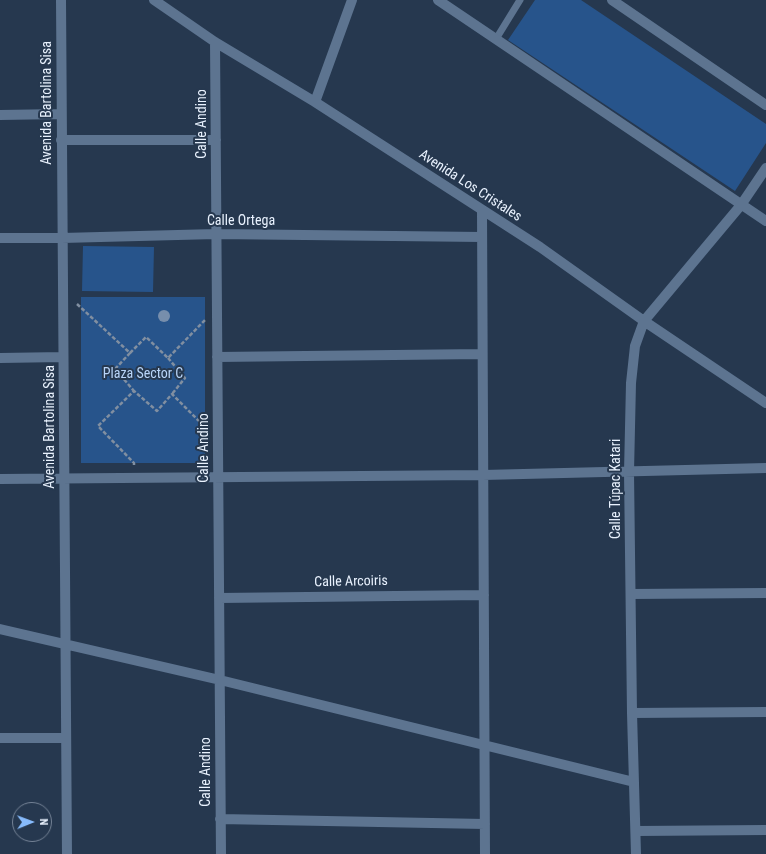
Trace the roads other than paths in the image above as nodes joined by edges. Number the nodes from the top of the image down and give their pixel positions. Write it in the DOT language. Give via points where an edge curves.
graph roads {
  1 [pos="61,0"];
  2 [pos="154,0"];
  3 [pos="352,0"];
  4 [pos="438,0"];
  5 [pos="520,0"];
  6 [pos="612,0"];
  7 [pos="496,39"];
  8 [pos="215,42"];
  9 [pos="314,102"];
  10 [pos="766,106"];
  11 [pos="61,114"];
  12 [pos="0,115"];
  13 [pos="61,140"];
  14 [pos="216,140"];
  15 [pos="766,168"];
  16 [pos="741,205"];
  17 [pos="482,211"];
  18 [pos="766,221"];
  19 [pos="216,234"];
  20 [pos="482,237"];
  21 [pos="0,238"];
  22 [pos="62,238"];
  23 [pos="644,321"];
  24 [pos="482,354"];
  25 [pos="217,356"];
  26 [pos="63,357"];
  27 [pos="0,358"];
  28 [pos="766,403"];
  29 [pos="766,468"];
  30 [pos="629,472"];
  31 [pos="483,475"];
  32 [pos="218,476"];
  33 [pos="64,478"];
  34 [pos="0,479"];
  35 [pos="766,593"];
  36 [pos="631,594"];
  37 [pos="484,595"];
  38 [pos="219,598"];
  39 [pos="0,629"];
  40 [pos="65,644"];
  41 [pos="220,680"];
  42 [pos="766,712"];
  43 [pos="632,713"];
  44 [pos="0,738"];
  45 [pos="66,738"];
  46 [pos="484,746"];
  47 [pos="634,782"];
  48 [pos="220,819"];
  49 [pos="485,824"];
  50 [pos="636,830"];
  51 [pos="766,830"];
  52 [pos="67,854"];
  53 [pos="221,854"];
  54 [pos="485,854"];
  55 [pos="636,854"];
  1 -- 11 [label="street, Avenida Bartolina Sisa"];
  2 -- 8 [label="street, Avenida Los Cristales"];
  3 -- 9 [label="street"];
  4 -- 7 [label="street"];
  5 -- 7 [label="lane"];
  6 -- 10 [label="street"];
  7 -- 16 [label="street"];
  8 -- 9 [label="street, Avenida Los Cristales"];
  8 -- 14 [label="street, Calle Andino"];
  9 -- 17 [label="street, Avenida Los Cristales"];
  11 -- 12 [label="street"];
  11 -- 13 [label="street, Avenida Bartolina Sisa"];
  13 -- 14 [label="street"];
  13 -- 22 [label="street, Avenida Bartolina Sisa"];
  14 -- 19 [label="street, Calle Andino"];
  15 -- 16 [label="street, Calle Túpac Katari"];
  16 -- 18 [label="street"];
  16 -- 23 [label="street, Calle Túpac Katari"];
  17 -- 20 [label="street"];
  17 -- 23 [label="street, Avenida Los Cristales" via="540,247"];
  19 -- 20 [label="street, Calle Ortega"];
  19 -- 22 [label="street, Calle Ortega"];
  19 -- 25 [label="street, Calle Andino"];
  20 -- 24 [label="street"];
  21 -- 22 [label="street, Calle Ortega"];
  22 -- 26 [label="street, Avenida Bartolina Sisa"];
  23 -- 28 [label="street, Avenida Los Cristales"];
  23 -- 30 [label="street, Calle Túpac Katari" via="636,346 631,383"];
  24 -- 25 [label="street"];
  24 -- 31 [label="street"];
  25 -- 32 [label="street, Calle Andino"];
  26 -- 27 [label="street"];
  26 -- 33 [label="street, Avenida Bartolina Sisa"];
  29 -- 30 [label="street"];
  30 -- 31 [label="street"];
  30 -- 36 [label="street, Calle Túpac Katari"];
  31 -- 32 [label="street"];
  31 -- 37 [label="street"];
  32 -- 33 [label="street"];
  32 -- 38 [label="street, Calle Andino"];
  33 -- 34 [label="street"];
  33 -- 40 [label="street, Avenida Bartolina Sisa"];
  35 -- 36 [label="street"];
  36 -- 43 [label="street, Calle Túpac Katari"];
  37 -- 38 [label="street, Calle Arcoiris"];
  37 -- 46 [label="street"];
  38 -- 41 [label="street, Calle Andino"];
  39 -- 40 [label="street"];
  40 -- 41 [label="street"];
  40 -- 45 [label="street, Avenida Bartolina Sisa"];
  41 -- 46 [label="street"];
  41 -- 48 [label="street, Calle Andino"];
  42 -- 43 [label="street"];
  43 -- 47 [label="street, Calle Túpac Katari"];
  44 -- 45 [label="street"];
  45 -- 52 [label="street, Avenida Bartolina Sisa"];
  46 -- 47 [label="street"];
  46 -- 49 [label="street"];
  47 -- 50 [label="street, Calle Túpac Katari"];
  48 -- 49 [label="street"];
  48 -- 53 [label="street, Calle Andino"];
  49 -- 54 [label="street"];
  50 -- 51 [label="street"];
  50 -- 55 [label="street, Calle Túpac Katari"];
}
